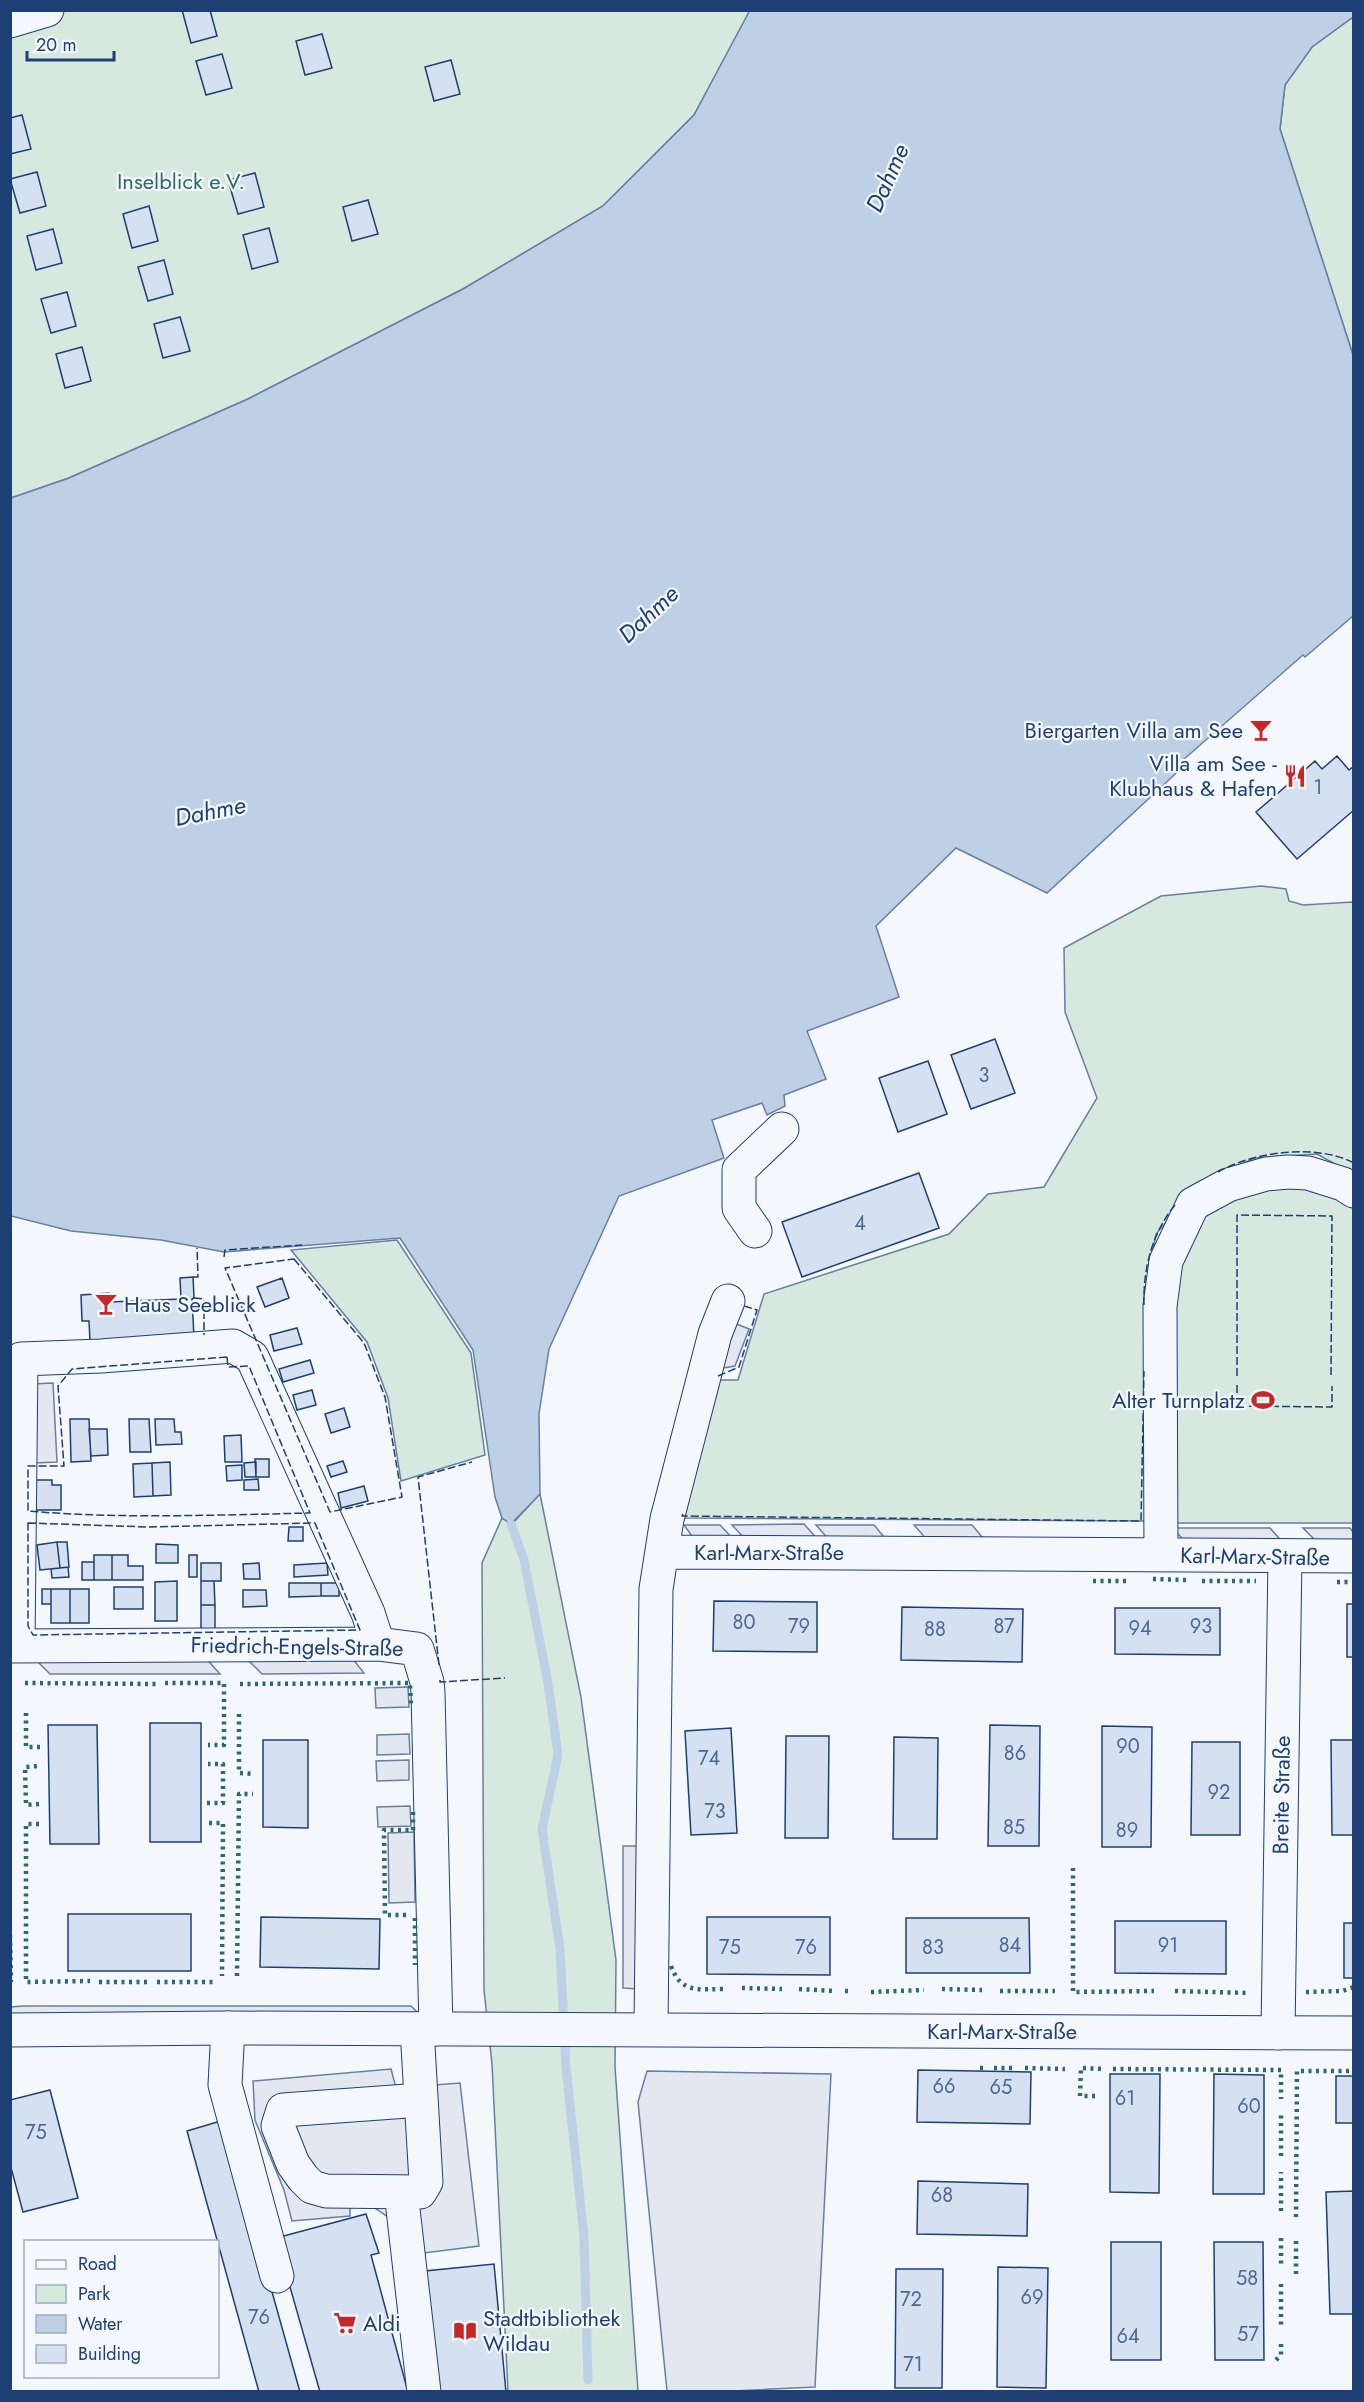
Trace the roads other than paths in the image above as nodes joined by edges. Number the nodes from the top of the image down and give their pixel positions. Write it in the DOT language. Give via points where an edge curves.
graph roads {
  1 [pos="47,10"];
  2 [pos="10,21"];
  3 [pos="782,1129"];
  4 [pos="1353,1191"];
  5 [pos="755,1231"];
  6 [pos="728,1301"];
  7 [pos="662,1552"];
  8 [pos="1161,1555"];
  9 [pos="1285,1556"];
  10 [pos="1353,1556"];
  11 [pos="378,1644"];
  12 [pos="14,1646"];
  13 [pos="228,2028"];
  14 [pos="427,2029"];
  15 [pos="637,2029"];
  16 [pos="10,2030"];
  17 [pos="1278,2033"];
  18 [pos="1353,2033"];
  19 [pos="421,2100"];
  20 [pos="401,2192"];
  21 [pos="277,2276"];
  22 [pos="424,2391"];
  1 -- 2 [label="street"];
  3 -- 5 [label="street" via="739,1170 739,1209"];
  4 -- 8 [label="street" via="1308,1173 1288,1172 1228,1185 1192,1204 1166,1262 1160,1305"];
  6 -- 7 [label="street" via="715,1334"];
  7 -- 8 [label="street, Karl-Marx-Straße"];
  7 -- 15 [label="street, Karl-Marx-Straße" via="656,1589"];
  8 -- 9 [label="street, Karl-Marx-Straße"];
  9 -- 10 [label="street, Karl-Marx-Straße"];
  9 -- 17 [label="street, Breite Straße"];
  11 -- 12 [label="street, Friedrich-Engels-Straße"];
  11 -- 12 [label="street" via="368,1613 252,1357 233,1346 21,1359"];
  11 -- 14 [label="street, Friedrich-Engels-Straße" via="417,1649 427,1682"];
  13 -- 14 [label="street"];
  13 -- 16 [label="street"];
  13 -- 21 [label="street" via="225,2085"];
  14 -- 15 [label="street"];
  14 -- 19 [label="street"];
  15 -- 17 [label="street, Karl-Marx-Straße"];
  17 -- 18 [label="street, Karl-Marx-Straße"];
  19 -- 20 [label="street" via="426,2182 420,2192"];
  19 -- 20 [label="street" via="283,2110 278,2126 293,2164 312,2187 326,2191"];
  20 -- 22 [label="street"];
}
